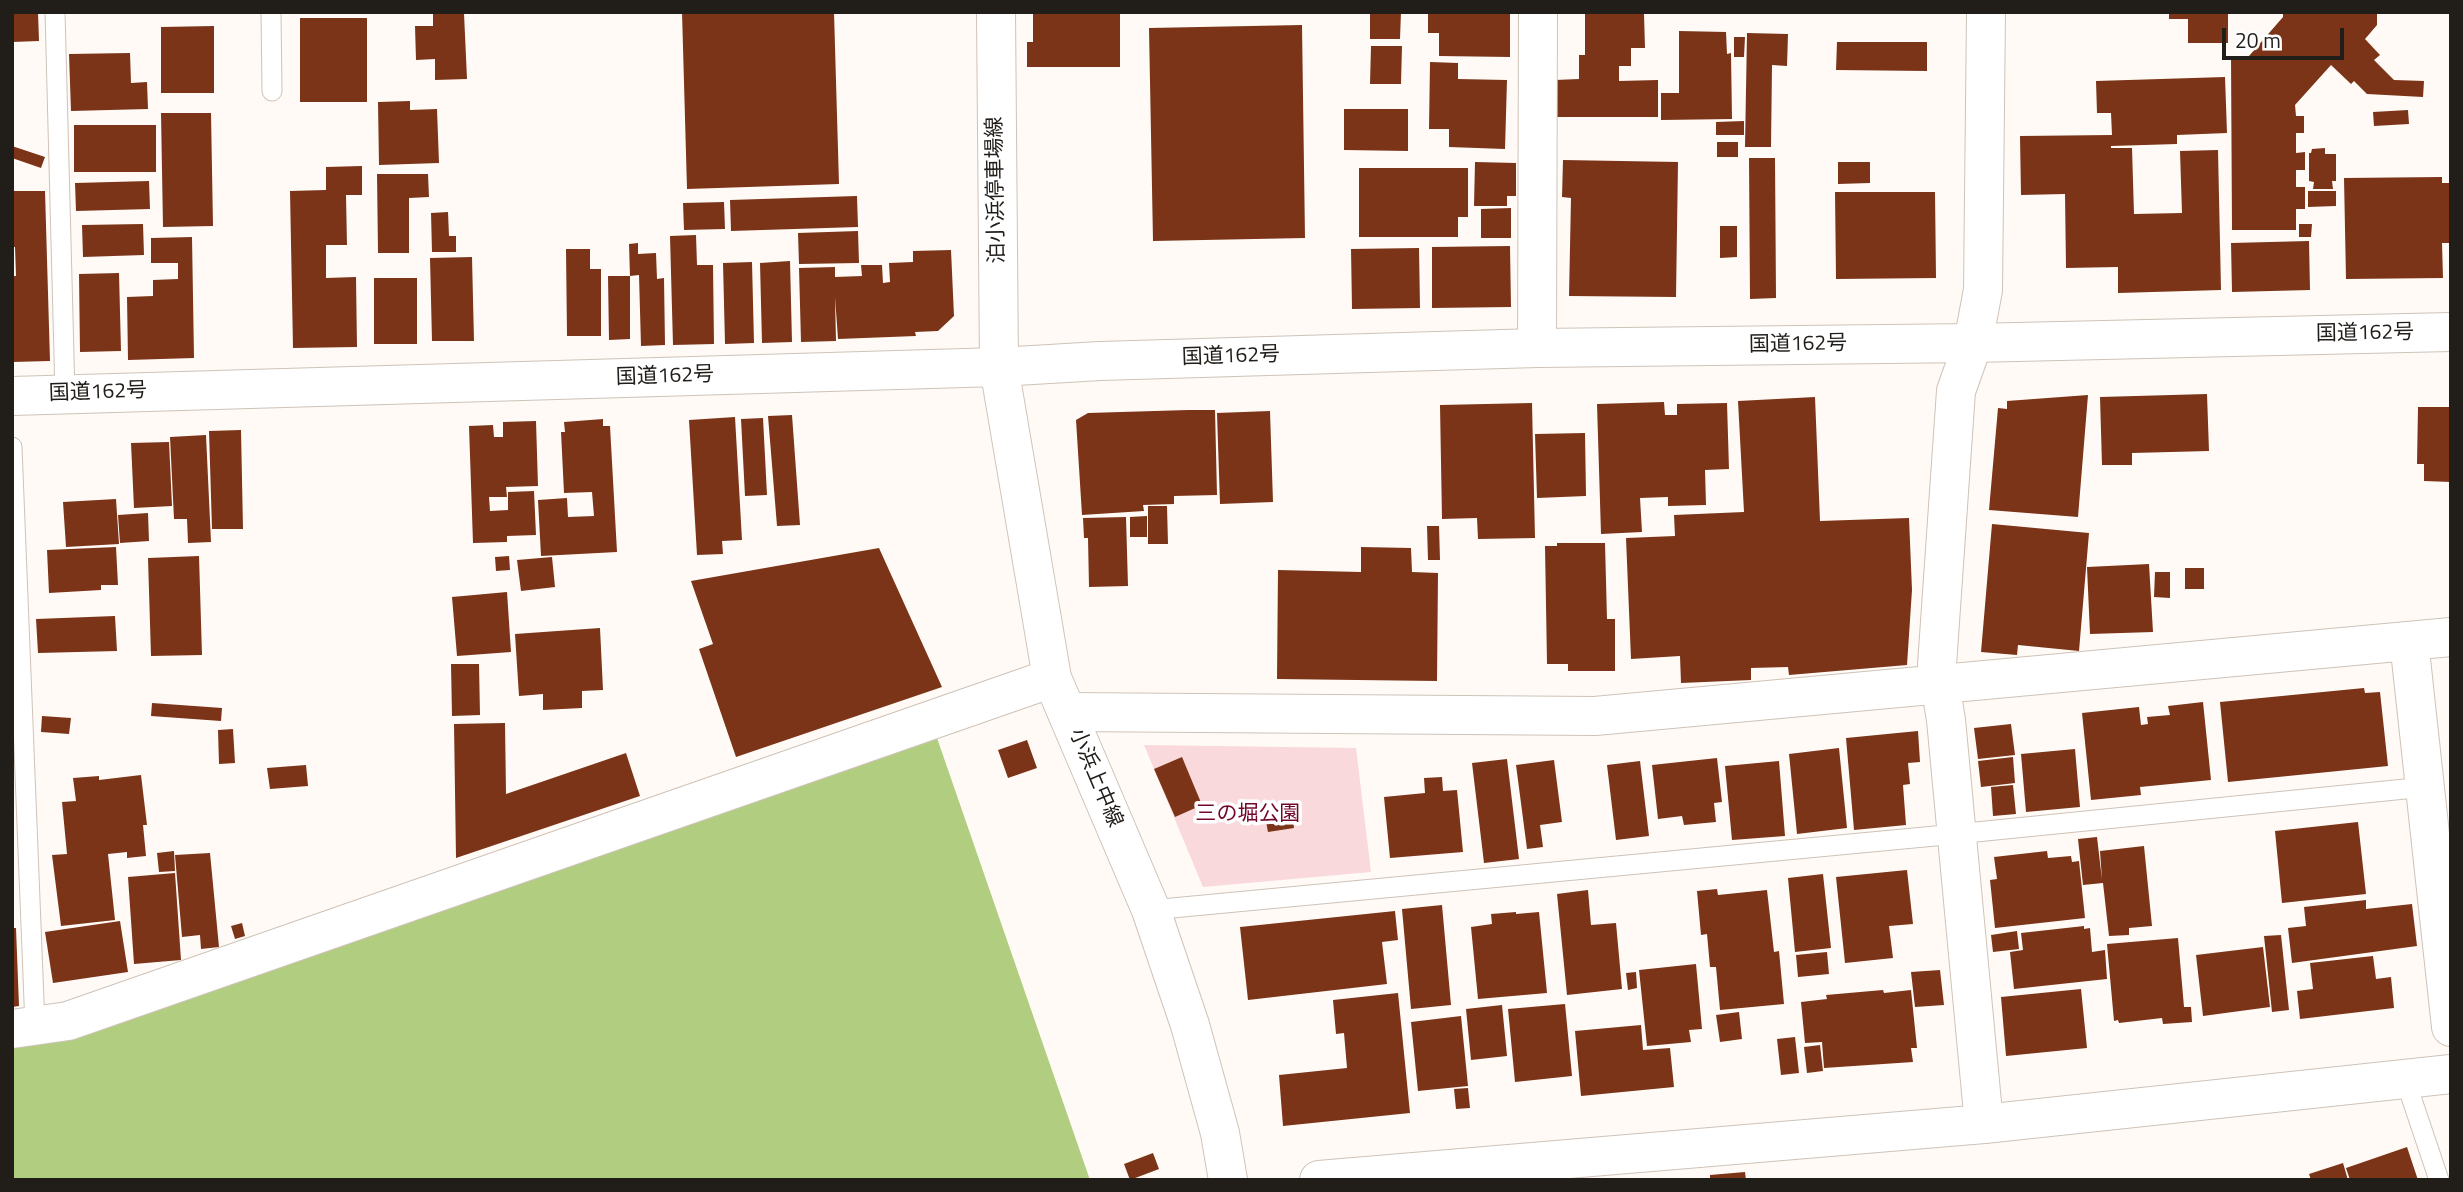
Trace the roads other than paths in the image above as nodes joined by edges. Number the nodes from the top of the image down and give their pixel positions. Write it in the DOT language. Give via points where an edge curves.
graph roads {
  1 [pos="55,12"];
  2 [pos="271,12"];
  3 [pos="996,12"];
  4 [pos="1538,12"];
  5 [pos="1986,12"];
  6 [pos="272,91"];
  7 [pos="2451,332"];
  8 [pos="1973,342"];
  9 [pos="1537,348"];
  10 [pos="999,367"];
  11 [pos="65,394"];
  12 [pos="12,396"];
  13 [pos="12,447"];
  14 [pos="2451,637"];
  15 [pos="2409,641"];
  16 [pos="1940,684"];
  17 [pos="1059,695"];
  18 [pos="2425,787"];
  19 [pos="1956,834"];
  20 [pos="1151,910"];
  21 [pos="24,1027"];
  22 [pos="2451,1027"];
  23 [pos="2451,1074"];
  24 [pos="2405,1079"];
  25 [pos="1984,1124"];
  26 [pos="1228,1180"];
  27 [pos="1319,1180"];
  28 [pos="2439,1180"];
  1 -- 11 [label="lane"];
  2 -- 6 [label="lane"];
  3 -- 10 [label="main road, 泊小浜停車場線"];
  4 -- 9 [label="main road"];
  5 -- 8 [label="main road" via="1983,290"];
  7 -- 8 [label="main road, 国道162号"];
  8 -- 9 [label="main road, 国道162号"];
  8 -- 16 [label="main road" via="1956,391 1937,665"];
  9 -- 10 [label="main road, 国道162号"];
  10 -- 11 [label="main road, 国道162号"];
  10 -- 17 [label="main road, 小浜上中線"];
  11 -- 12 [label="main road, 国道162号"];
  13 -- 21 [label="lane"];
  14 -- 15 [label="main road"];
  15 -- 16 [label="main road"];
  15 -- 18 [label="main road"];
  16 -- 17 [label="main road" via="1595,716"];
  16 -- 19 [label="main road"];
  17 -- 20 [label="main road, 小浜上中線"];
  17 -- 21 [label="main road" via="68,1021"];
  18 -- 19 [label="lane"];
  18 -- 22 [label="main road"];
  19 -- 20 [label="lane"];
  19 -- 25 [label="main road"];
  20 -- 26 [label="main road, 小浜上中線" via="1190,1025"];
  23 -- 24 [label="main road"];
  24 -- 25 [label="main road"];
  24 -- 28 [label="lane"];
  25 -- 27 [label="main road"];
}
